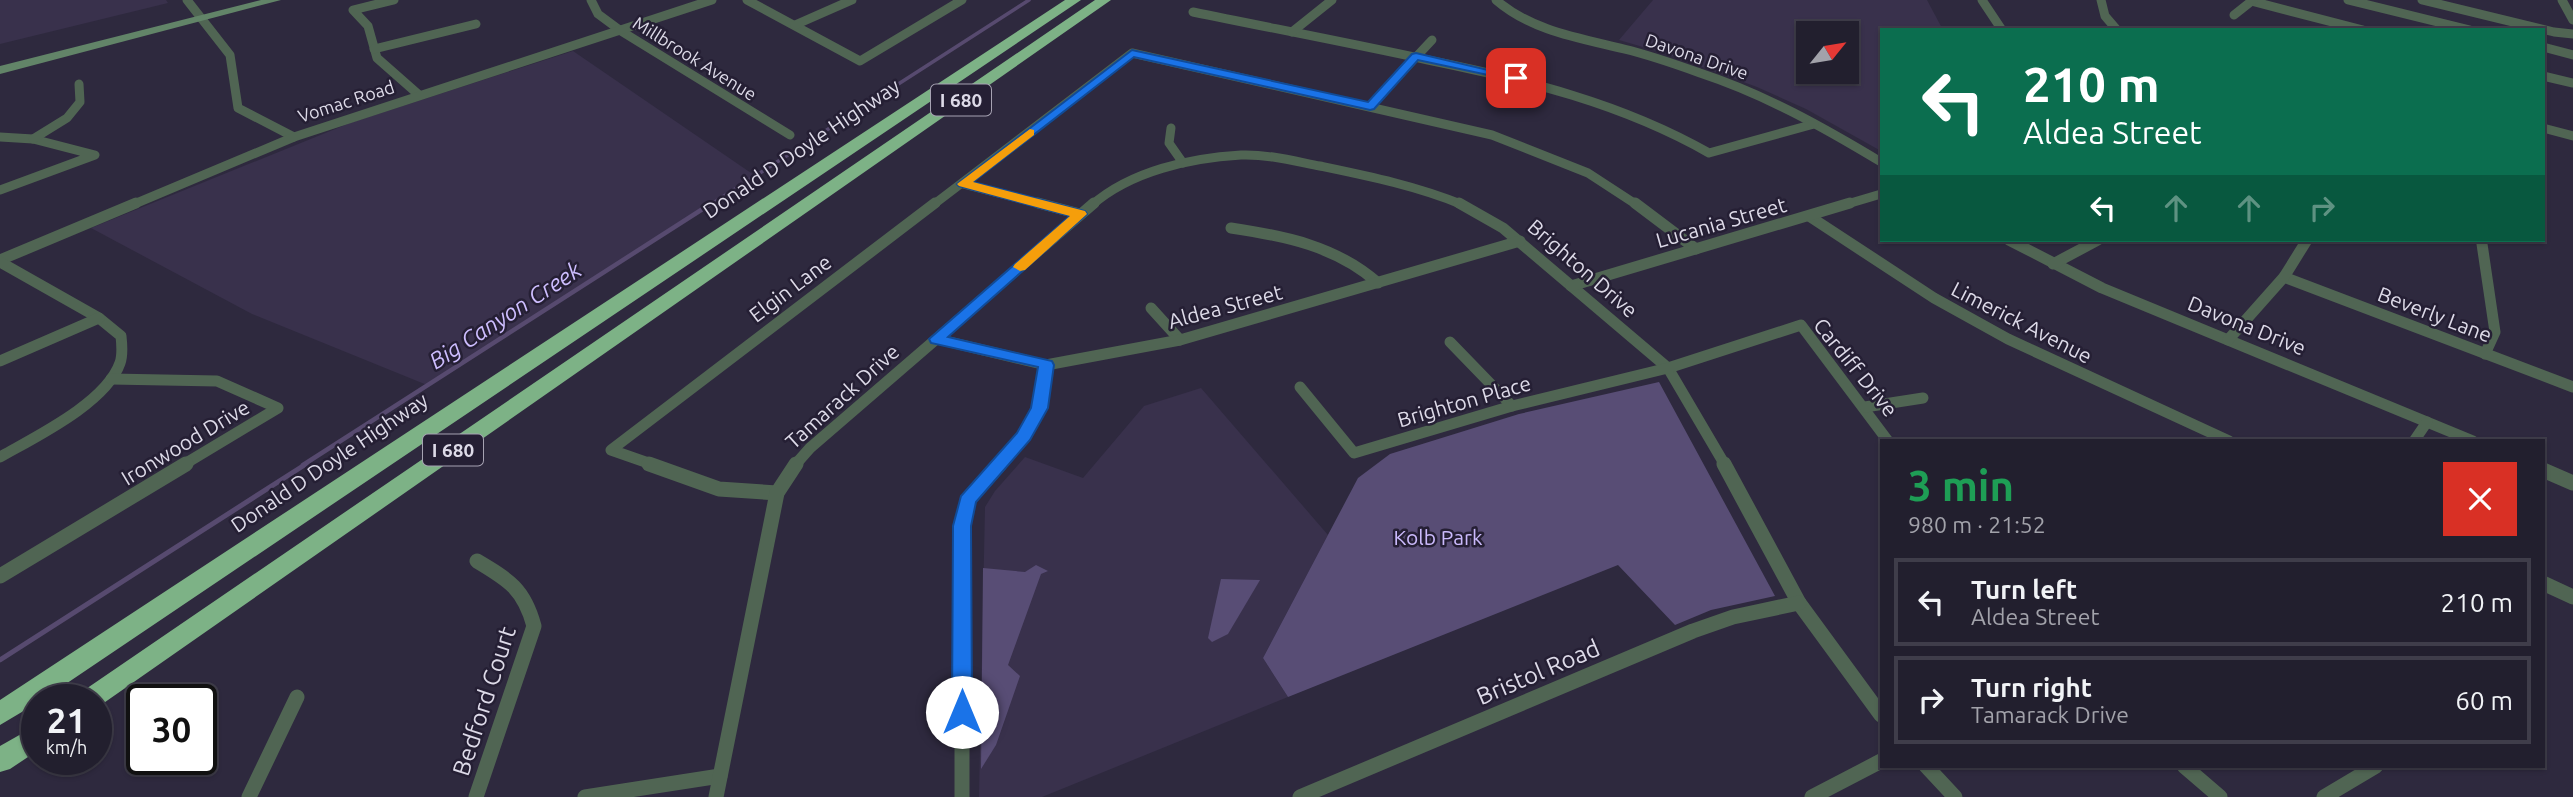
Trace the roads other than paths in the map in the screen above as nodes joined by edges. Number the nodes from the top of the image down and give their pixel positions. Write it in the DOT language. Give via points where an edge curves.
graph roads {
  1 [pos="187,0"];
  2 [pos="248,0"];
  3 [pos="275,0"];
  4 [pos="394,0"];
  5 [pos="591,0"];
  6 [pos="712,0"];
  7 [pos="747,0"];
  8 [pos="852,0"];
  9 [pos="962,0"];
  10 [pos="1074,0"];
  11 [pos="1104,0"];
  12 [pos="1332,0"];
  13 [pos="1496,0"];
  14 [pos="1982,0"];
  15 [pos="2101,0"];
  16 [pos="2348,0"];
  17 [pos="2422,0"];
  18 [pos="2562,0"];
  19 [pos="2252,1"];
  20 [pos="2371,3"];
  21 [pos="1194,12"];
  22 [pos="2234,15"];
  23 [pos="198,16"];
  24 [pos="2573,20"];
  25 [pos="476,24"];
  26 [pos="795,25"];
  27 [pos="2001,28"];
  28 [pos="2115,28"];
  29 [pos="2355,28"];
  30 [pos="2463,28"];
  31 [pos="2538,28"];
  32 [pos="2545,30"];
  33 [pos="621,31"];
  34 [pos="1292,32"];
  35 [pos="2573,34"];
  36 [pos="1432,40"];
  37 [pos="2545,48"];
  38 [pos="374,49"];
  39 [pos="2573,55"];
  40 [pos="1416,57"];
  41 [pos="0,62"];
  42 [pos="0,70"];
  43 [pos="2545,76"];
  44 [pos="2573,83"];
  45 [pos="79,84"];
  46 [pos="419,95"];
  47 [pos="1370,106"];
  48 [pos="1814,124"];
  49 [pos="1171,128"];
  50 [pos="2545,129"];
  51 [pos="790,135"];
  52 [pos="0,136"];
  53 [pos="2573,136"];
  54 [pos="294,137"];
  55 [pos="33,139"];
  56 [pos="1880,161"];
  57 [pos="1183,163"];
  58 [pos="963,184"];
  59 [pos="0,190"];
  60 [pos="1880,194"];
  61 [pos="1080,214"];
  62 [pos="1809,216"];
  63 [pos="1231,228"];
  64 [pos="1520,241"];
  65 [pos="2014,242"];
  66 [pos="2094,242"];
  67 [pos="2306,242"];
  68 [pos="2482,244"];
  69 [pos="1696,249"];
  70 [pos="0,261"];
  71 [pos="2053,264"];
  72 [pos="2284,277"];
  73 [pos="1378,283"];
  74 [pos="1571,286"];
  75 [pos="1151,308"];
  76 [pos="99,318"];
  77 [pos="937,339"];
  78 [pos="1180,340"];
  79 [pos="2228,340"];
  80 [pos="1450,342"];
  81 [pos="2485,354"];
  82 [pos="0,361"];
  83 [pos="1046,365"];
  84 [pos="1668,369"];
  85 [pos="111,380"];
  86 [pos="1300,387"];
  87 [pos="2573,387"];
  88 [pos="1923,398"];
  89 [pos="1512,406"];
  90 [pos="1865,407"];
  91 [pos="2427,422"];
  92 [pos="1887,439"];
  93 [pos="2225,439"];
  94 [pos="2415,439"];
  95 [pos="2468,439"];
  96 [pos="0,457"];
  97 [pos="2545,471"];
  98 [pos="2573,483"];
  99 [pos="777,493"];
  100 [pos="477,561"];
  101 [pos="0,576"];
  102 [pos="2545,584"];
  103 [pos="2573,597"];
  104 [pos="1799,603"];
  105 [pos="112,684"];
  106 [pos="297,697"];
  107 [pos="0,714"];
  108 [pos="1880,714"];
  109 [pos="21,747"];
  110 [pos="0,761"];
  111 [pos="1880,762"];
  112 [pos="1928,768"];
  113 [pos="2186,768"];
  114 [pos="2373,768"];
  115 [pos="720,776"];
  116 [pos="249,797"];
  117 [pos="476,797"];
  118 [pos="585,797"];
  119 [pos="716,797"];
  120 [pos="962,797"];
  121 [pos="1300,797"];
  122 [pos="1812,797"];
  123 [pos="1955,797"];
  124 [pos="2220,797"];
  125 [pos="2324,797"];
  1 -- 23 [label="street"];
  2 -- 23 [label="main road"];
  3 -- 23 [label="main road"];
  4 -- 38 [label="street" via="353,10 368,26"];
  5 -- 33 [label="street, Millbrook Avenue" via="598,14"];
  6 -- 33 [label="street, Vomac Road"];
  7 -- 26 [label="street"];
  8 -- 26 [label="street"];
  9 -- 26 [label="street" via="860,61"];
  10 -- 107 [label="highway, Donald D Doyle Highway / I 680"];
  11 -- 105 [label="highway, I 680"];
  12 -- 34 [label="street"];
  13 -- 48 [label="street, Davona Drive" via="1544,28 1673,63 1757,95"];
  14 -- 27 [label="street"];
  15 -- 28 [label="street" via="2105,16"];
  16 -- 20 [label="street"];
  17 -- 31 [label="street"];
  18 -- 24 [label="street"];
  19 -- 22 [label="street"];
  19 -- 29 [label="street"];
  20 -- 30 [label="street"];
  21 -- 34 [label="street"];
  23 -- 41 [label="main road"];
  23 -- 42 [label="main road"];
  23 -- 54 [label="street" via="230,55 237,108"];
  25 -- 38 [label="street"];
  32 -- 35 [label="street"];
  33 -- 46 [label="street, Vomac Road"];
  33 -- 51 [label="street, Millbrook Avenue"];
  34 -- 40 [label="street"];
  36 -- 40 [label="street"];
  37 -- 39 [label="street"];
  38 -- 46 [label="street" via="377,58"];
  40 -- 47 [label="street"];
  40 -- 48 [label="street" via="1541,83 1590,99 1682,136 1709,153"];
  43 -- 44 [label="street"];
  45 -- 55 [label="street" via="80,102 67,117"];
  46 -- 54 [label="street, Vomac Road"];
  47 -- 58 [label="street, Elgin Lane" via="1132,53"];
  47 -- 69 [label="street" via="1492,135 1544,153 1624,195"];
  48 -- 56 [label="street, Davona Drive"];
  49 -- 57 [label="street" via="1169,144"];
  50 -- 53 [label="street"];
  52 -- 55 [label="street"];
  54 -- 70 [label="street, Vomac Road"];
  55 -- 59 [label="street" via="95,155"];
  57 -- 61 [label="street, Brighton Drive" via="1123,183"];
  57 -- 64 [label="street, Brighton Drive" via="1242,155 1378,178 1471,208"];
  58 -- 61 [label="street"];
  58 -- 99 [label="street, Elgin Lane" via="611,450 719,489"];
  60 -- 62 [label="street, Lucania Street"];
  61 -- 77 [label="street, Tamarack Drive"];
  62 -- 69 [label="street, Lucania Street"];
  62 -- 93 [label="street, Limerick Avenue" via="1978,324"];
  63 -- 73 [label="street" via="1327,250 1349,260"];
  64 -- 73 [label="street, Aldea Street"];
  64 -- 74 [label="street, Brighton Drive"];
  65 -- 71 [label="street, Davona Drive"];
  66 -- 71 [label="street"];
  67 -- 72 [label="street"];
  68 -- 81 [label="street" via="2495,332"];
  69 -- 74 [label="street, Lucania Street"];
  70 -- 76 [label="street"];
  71 -- 79 [label="street, Davona Drive"];
  72 -- 79 [label="street"];
  72 -- 81 [label="street, Beverly Lane"];
  73 -- 78 [label="street, Aldea Street"];
  74 -- 84 [label="street, Brighton Drive"];
  75 -- 78 [label="street"];
  76 -- 82 [label="street"];
  76 -- 85 [label="street" via="121,336 120,365"];
  77 -- 83 [label="street, Aldea Street"];
  77 -- 99 [label="street, Tamarack Drive" via="810,448"];
  78 -- 83 [label="street, Aldea Street"];
  79 -- 91 [label="street, Davona Drive"];
  80 -- 89 [label="street"];
  81 -- 87 [label="street, Beverly Lane"];
  83 -- 120 [label="street" via="1040,408 1024,436 968,500 962,526"];
  84 -- 89 [label="street, Brighton Place"];
  84 -- 90 [label="street, Cardiff Drive" via="1801,325"];
  84 -- 104 [label="street, Brighton Drive"];
  85 -- 96 [label="street" via="58,425"];
  85 -- 101 [label="street, Ironwood Drive" via="216,381 278,408"];
  86 -- 89 [label="street, Brighton Place" via="1354,453"];
  88 -- 90 [label="street"];
  90 -- 92 [label="street, Cardiff Drive"];
  91 -- 94 [label="street"];
  91 -- 95 [label="street, Davona Drive"];
  97 -- 98 [label="street"];
  99 -- 115 [label="street, Tamarack Drive"];
  100 -- 117 [label="street, Bedford Court" via="509,580 529,600 534,626"];
  102 -- 103 [label="street"];
  104 -- 108 [label="street, Brighton Drive"];
  104 -- 121 [label="street, Bristol Road" via="1693,631"];
  106 -- 116 [label="street"];
  109 -- 110 [label="highway"];
  111 -- 122 [label="street"];
  112 -- 123 [label="street"];
  113 -- 124 [label="street"];
  114 -- 125 [label="street"];
  115 -- 118 [label="street"];
  115 -- 119 [label="street, Tamarack Drive"];
}
